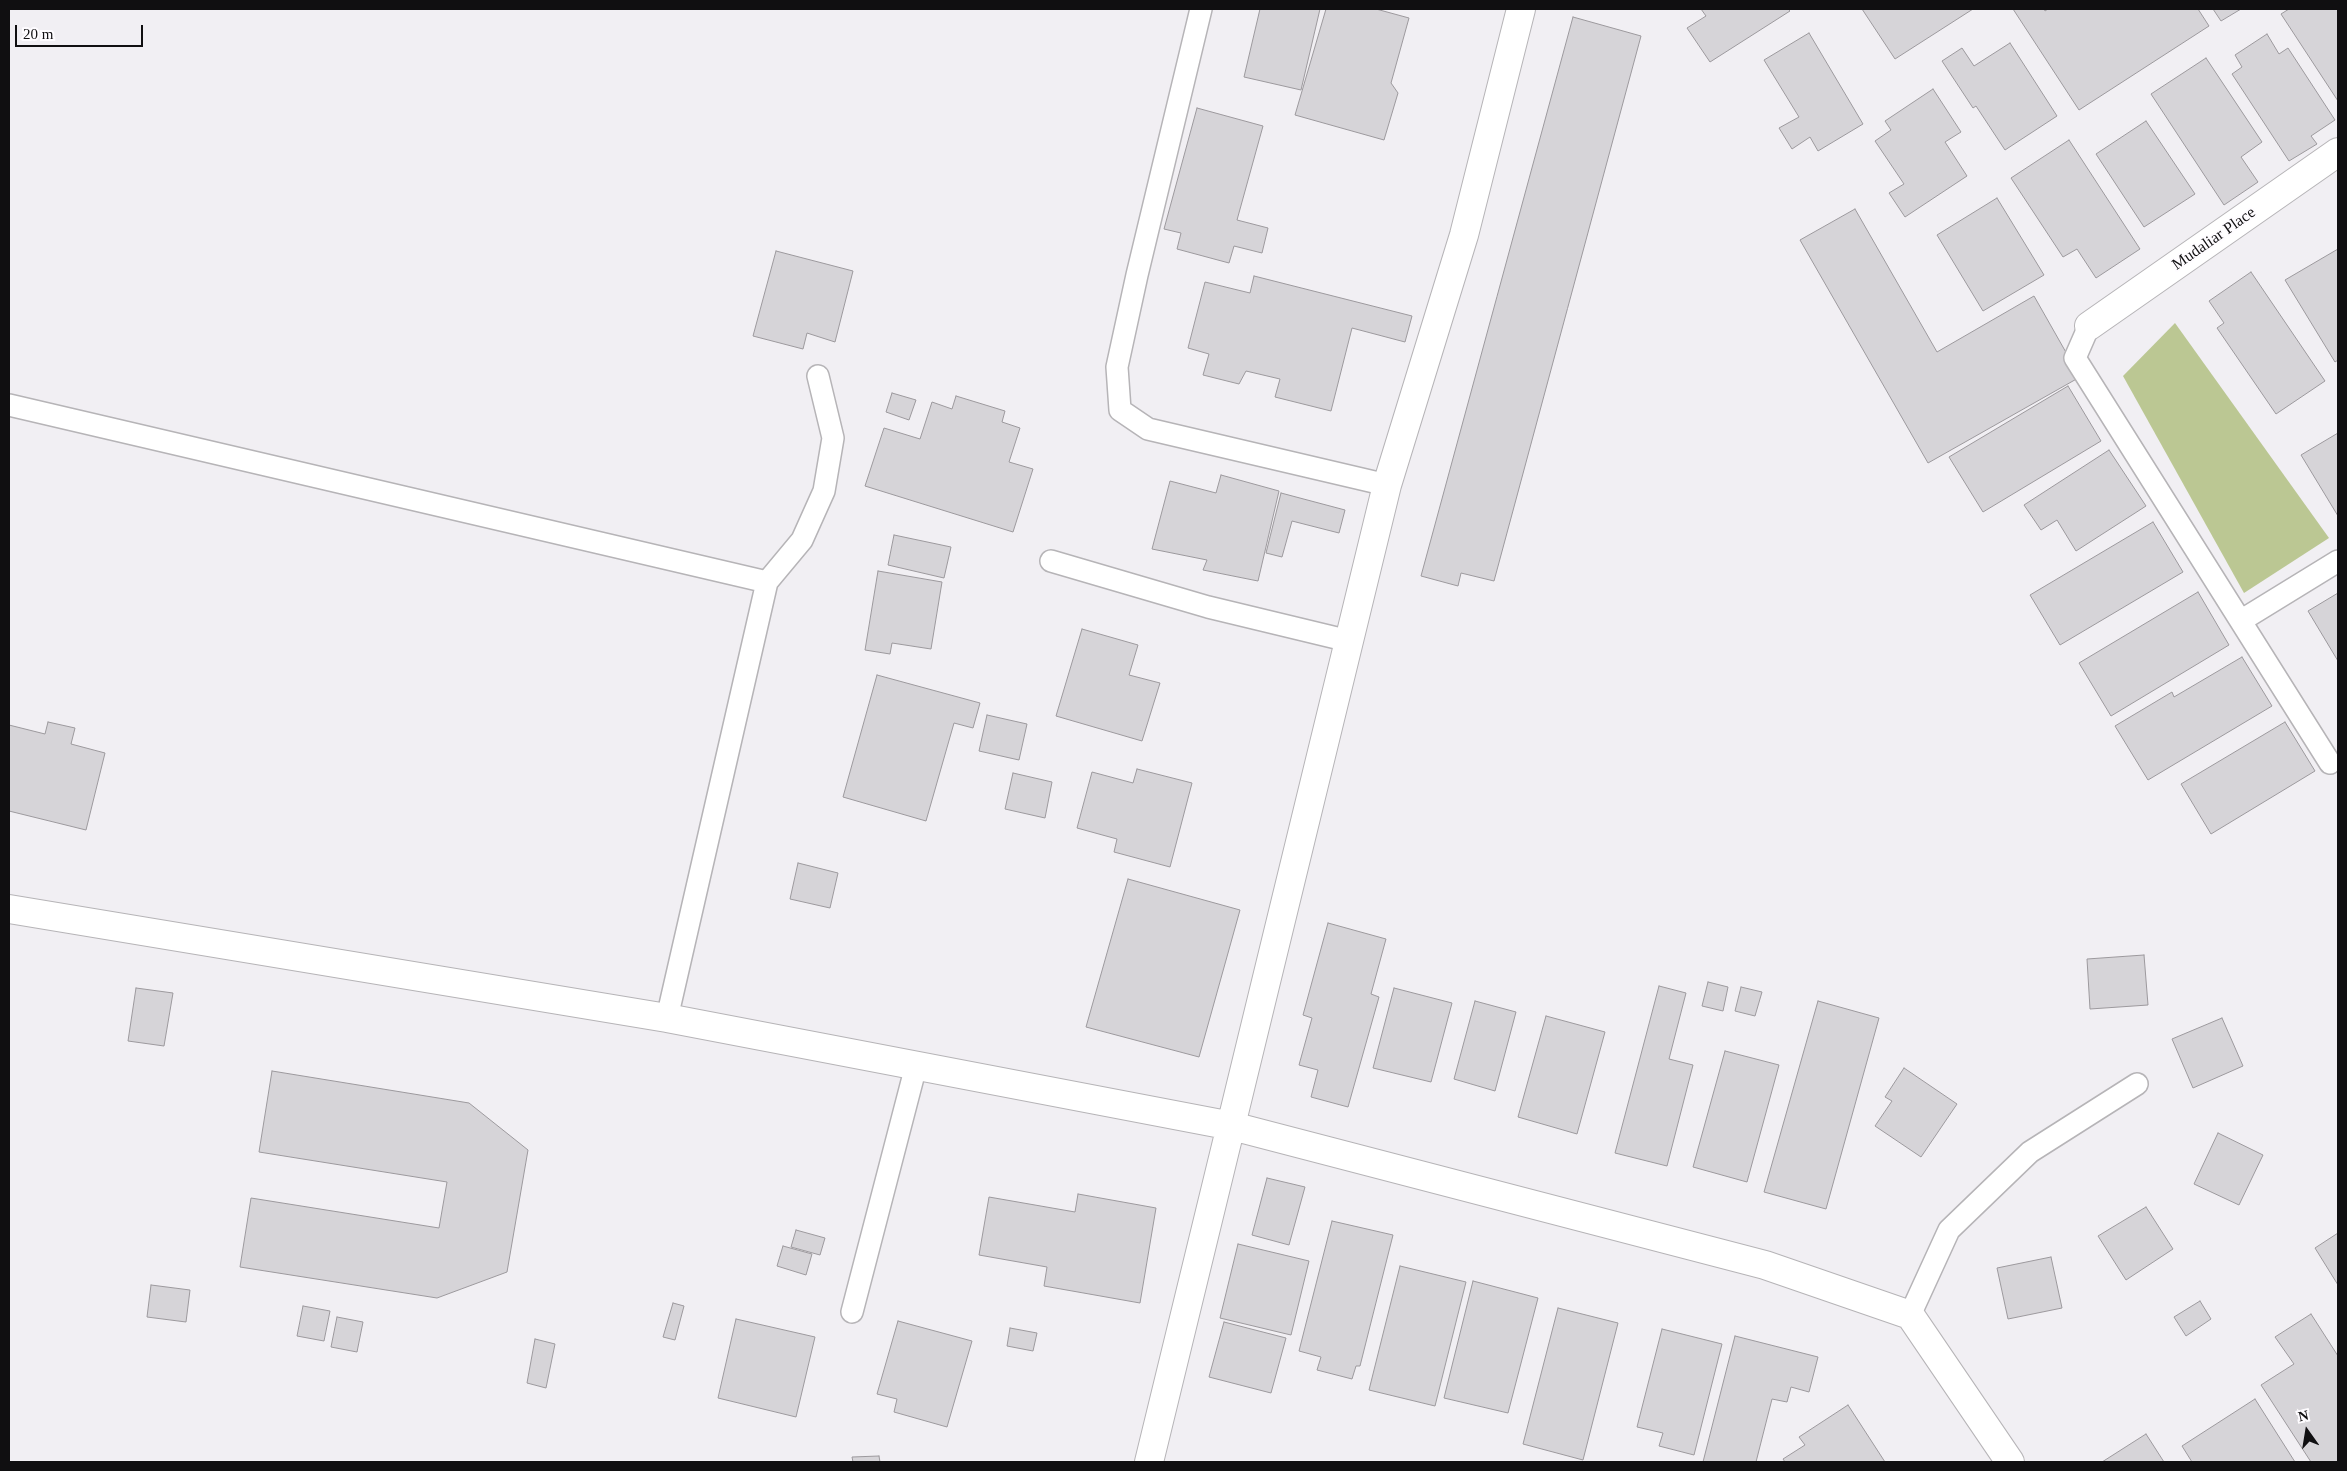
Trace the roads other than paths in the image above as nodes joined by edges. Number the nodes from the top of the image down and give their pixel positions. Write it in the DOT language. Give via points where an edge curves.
graph roads {
  1 [pos="1201,9"];
  2 [pos="1520,9"];
  3 [pos="2338,152"];
  4 [pos="2089,326"];
  5 [pos="818,376"];
  6 [pos="9,405"];
  7 [pos="1387,485"];
  8 [pos="1051,561"];
  9 [pos="2338,561"];
  10 [pos="767,582"];
  11 [pos="2242,620"];
  12 [pos="1349,641"];
  13 [pos="2330,763"];
  14 [pos="9,909"];
  15 [pos="667,1018"];
  16 [pos="916,1066"];
  17 [pos="2137,1084"];
  18 [pos="1232,1126"];
  19 [pos="852,1312"];
  20 [pos="1910,1315"];
  21 [pos="1149,1462"];
  22 [pos="2010,1462"];
  1 -- 7 [label="lane" via="1136,275 1117,368 1120,410 1148,429"];
  2 -- 7 [label="street" via="1464,235"];
  3 -- 4 [label="street, Mudaliar Place"];
  4 -- 11 [label="lane" via="2075,358"];
  5 -- 10 [label="lane" via="833,438 824,491 802,540"];
  6 -- 10 [label="lane"];
  7 -- 12 [label="street"];
  8 -- 12 [label="lane" via="1208,607"];
  9 -- 11 [label="lane"];
  10 -- 15 [label="lane"];
  11 -- 13 [label="lane"];
  12 -- 18 [label="street"];
  14 -- 15 [label="street"];
  15 -- 16 [label="street"];
  16 -- 18 [label="street"];
  16 -- 19 [label="lane"];
  17 -- 20 [label="lane" via="2030,1152 1949,1230"];
  18 -- 20 [label="street" via="1765,1266"];
  18 -- 21 [label="street"];
  20 -- 22 [label="street"];
}
